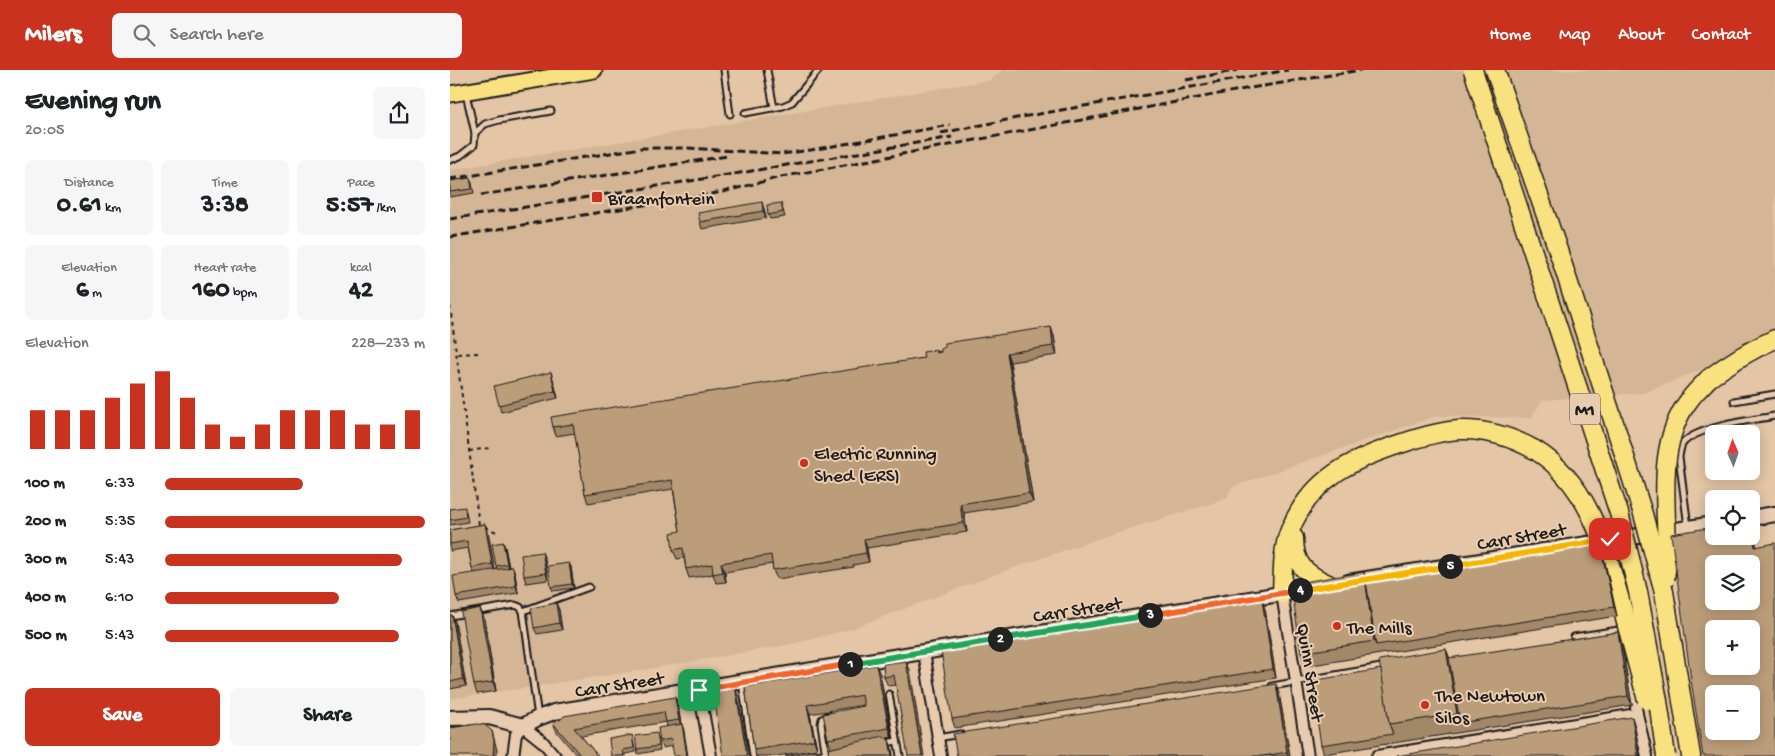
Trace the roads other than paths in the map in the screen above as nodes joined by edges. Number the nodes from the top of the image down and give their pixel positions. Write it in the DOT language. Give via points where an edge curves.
graph roads {
  1 [pos="594,70"];
  2 [pos="724,70"];
  3 [pos="767,70"];
  4 [pos="819,70"];
  5 [pos="1473,70"];
  6 [pos="1495,70"];
  7 [pos="458,92"];
  8 [pos="774,108"];
  9 [pos="551,111"];
  10 [pos="745,113"];
  11 [pos="730,114"];
  12 [pos="475,133"];
  13 [pos="450,160"];
  14 [pos="1775,339"];
  15 [pos="1775,394"];
  16 [pos="1734,401"];
  17 [pos="1775,416"];
  18 [pos="1775,514"];
  19 [pos="1760,516"];
  20 [pos="1294,522"];
  21 [pos="1705,525"];
  22 [pos="1688,528"];
  23 [pos="1610,539"];
  24 [pos="1330,585"];
  25 [pos="589,587"];
  26 [pos="1664,592"];
  27 [pos="1282,594"];
  28 [pos="523,611"];
  29 [pos="450,616"];
  30 [pos="1625,630"];
  31 [pos="1574,637"];
  32 [pos="924,652"];
  33 [pos="1381,667"];
  34 [pos="1296,682"];
  35 [pos="742,683"];
  36 [pos="1267,687"];
  37 [pos="700,694"];
  38 [pos="889,694"];
  39 [pos="834,714"];
  40 [pos="1637,714"];
  41 [pos="450,718"];
  42 [pos="538,718"];
  43 [pos="522,726"];
  44 [pos="967,733"];
  45 [pos="938,738"];
  46 [pos="897,741"];
  47 [pos="879,744"];
  48 [pos="844,750"];
  49 [pos="826,755"];
  50 [pos="513,756"];
  51 [pos="555,756"];
  52 [pos="711,756"];
  53 [pos="753,756"];
  54 [pos="810,756"];
  55 [pos="900,756"];
  56 [pos="941,756"];
  57 [pos="1308,756"];
  58 [pos="1377,756"];
  59 [pos="1647,756"];
  60 [pos="1664,756"];
  61 [pos="1690,756"];
  1 -- 7 [label="main road"];
  2 -- 11 [label="lane"];
  3 -- 8 [label="lane"];
  4 -- 8 [label="lane" via="792,102"];
  5 -- 60 [label="highway, M1, bridge" via="1618,513 1638,592 1658,701"];
  6 -- 26 [label="highway, M1, bridge" via="1557,246 1643,514"];
  7 -- 12 [label="lane"];
  8 -- 10 [label="lane"];
  9 -- 12 [label="lane" via="485,124"];
  12 -- 13 [label="lane" via="474,146"];
  14 -- 26 [label="highway, bridge" via="1729,363 1708,379 1689,399 1680,416 1666,460 1664,486 1668,550"];
  15 -- 16 [label="lane"];
  17 -- 22 [label="lane" via="1714,428 1684,442 1679,457"];
  18 -- 19 [label="street"];
  20 -- 24 [label="highway" via="1294,551 1299,564 1313,577"];
  20 -- 27 [label="highway" via="1286,542"];
  20 -- 60 [label="highway, bridge" via="1329,476 1379,450 1459,430 1478,430 1510,438 1535,450 1572,482 1596,524"];
  21 -- 22 [label="street, Carr Street"];
  22 -- 23 [label="street, Carr Street"];
  23 -- 24 [label="street, Carr Street"];
  23 -- 30 [label="street"];
  24 -- 27 [label="street, Carr Street"];
  25 -- 28 [label="lane"];
  26 -- 61 [label="highway, M1"];
  27 -- 32 [label="street, Carr Street"];
  27 -- 34 [label="street, Quinn Street"];
  28 -- 29 [label="lane" via="515,605"];
  28 -- 42 [label="lane"];
  30 -- 31 [label="lane"];
  30 -- 40 [label="street"];
  32 -- 35 [label="street, Carr Street"];
  32 -- 45 [label="street"];
  33 -- 34 [label="lane"];
  34 -- 36 [label="lane"];
  34 -- 57 [label="street, Quinn Street"];
  35 -- 37 [label="street, Carr Street"];
  35 -- 53 [label="lane"];
  37 -- 42 [label="street, Carr Street" via="554,712"];
  37 -- 52 [label="street"];
  38 -- 46 [label="lane"];
  39 -- 49 [label="lane" via="825,716 821,724"];
  40 -- 58 [label="street"];
  40 -- 59 [label="street"];
  41 -- 43 [label="street" via="489,717"];
  42 -- 43 [label="street, Carr Street"];
  43 -- 50 [label="street" via="516,734"];
  43 -- 51 [label="street"];
  44 -- 45 [label="lane"];
  45 -- 56 [label="street"];
  46 -- 47 [label="lane"];
  46 -- 55 [label="lane"];
  48 -- 49 [label="lane"];
  49 -- 54 [label="lane"];
}
